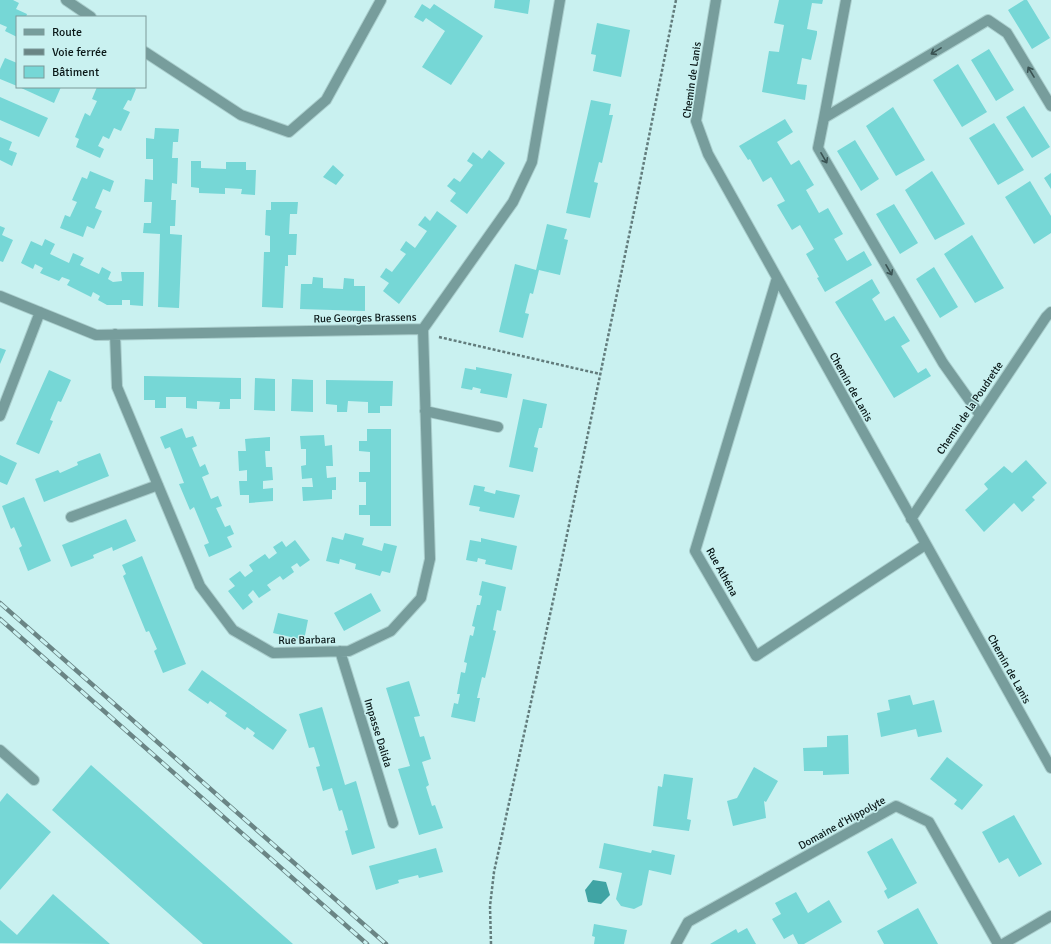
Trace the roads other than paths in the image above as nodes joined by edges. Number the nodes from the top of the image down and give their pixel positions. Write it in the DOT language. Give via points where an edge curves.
graph roads {
  1 [pos="66,0"];
  2 [pos="381,0"];
  3 [pos="560,0"];
  4 [pos="716,0"];
  5 [pos="846,0"];
  6 [pos="90,16"];
  7 [pos="146,53"];
  8 [pos="1051,106"];
  9 [pos="824,118"];
  10 [pos="777,278"];
  11 [pos="0,296"];
  12 [pos="40,312"];
  13 [pos="1051,312"];
  14 [pos="423,331"];
  15 [pos="115,334"];
  16 [pos="425,411"];
  17 [pos="980,415"];
  18 [pos="0,416"];
  19 [pos="498,427"];
  20 [pos="158,485"];
  21 [pos="71,517"];
  22 [pos="911,519"];
  23 [pos="925,545"];
  24 [pos="340,651"];
  25 [pos="0,750"];
  26 [pos="1051,768"];
  27 [pos="34,780"];
  28 [pos="393,823"];
  29 [pos="1051,916"];
  30 [pos="676,944"];
  31 [pos="998,944"];
  32 [pos="1003,944"];
  1 -- 6 [label="street"];
  2 -- 7 [label="street" via="326,100 289,132 241,115"];
  3 -- 14 [label="street, Rue Georges Brassens" via="532,162 513,202"];
  4 -- 10 [label="street, Chemin de Lanis" via="696,121 708,154"];
  5 -- 9 [label="street"];
  8 -- 9 [label="street, one-way" via="1008,33 988,20"];
  9 -- 17 [label="street, one-way" via="818,148 943,362"];
  10 -- 22 [label="street, Chemin de Lanis"];
  10 -- 23 [label="street, Rue Athéna" via="695,552 756,656"];
  11 -- 12 [label="street, Rue Georges Brassens"];
  12 -- 15 [label="street, Rue Georges Brassens" via="96,335"];
  12 -- 18 [label="street"];
  13 -- 17 [label="street, Chemin de la Poudrette"];
  14 -- 15 [label="street, Rue Georges Brassens"];
  14 -- 16 [label="street, Rue Barbara"];
  15 -- 20 [label="street, Rue Barbara" via="117,387"];
  16 -- 19 [label="street"];
  16 -- 24 [label="street, Rue Barbara" via="430,559 421,598 391,631 349,651"];
  17 -- 22 [label="street, Chemin de la Poudrette"];
  20 -- 21 [label="street"];
  20 -- 24 [label="street, Rue Barbara" via="200,586 233,630 273,653"];
  22 -- 23 [label="street, Chemin de Lanis"];
  23 -- 26 [label="street, Chemin de Lanis"];
  24 -- 28 [label="street, Impasse Dalida"];
  25 -- 27 [label="street"];
  29 -- 32 [label="street"];
  30 -- 31 [label="street, Domaine d'Hippolyte" via="688,922 896,806 929,822"];
}
